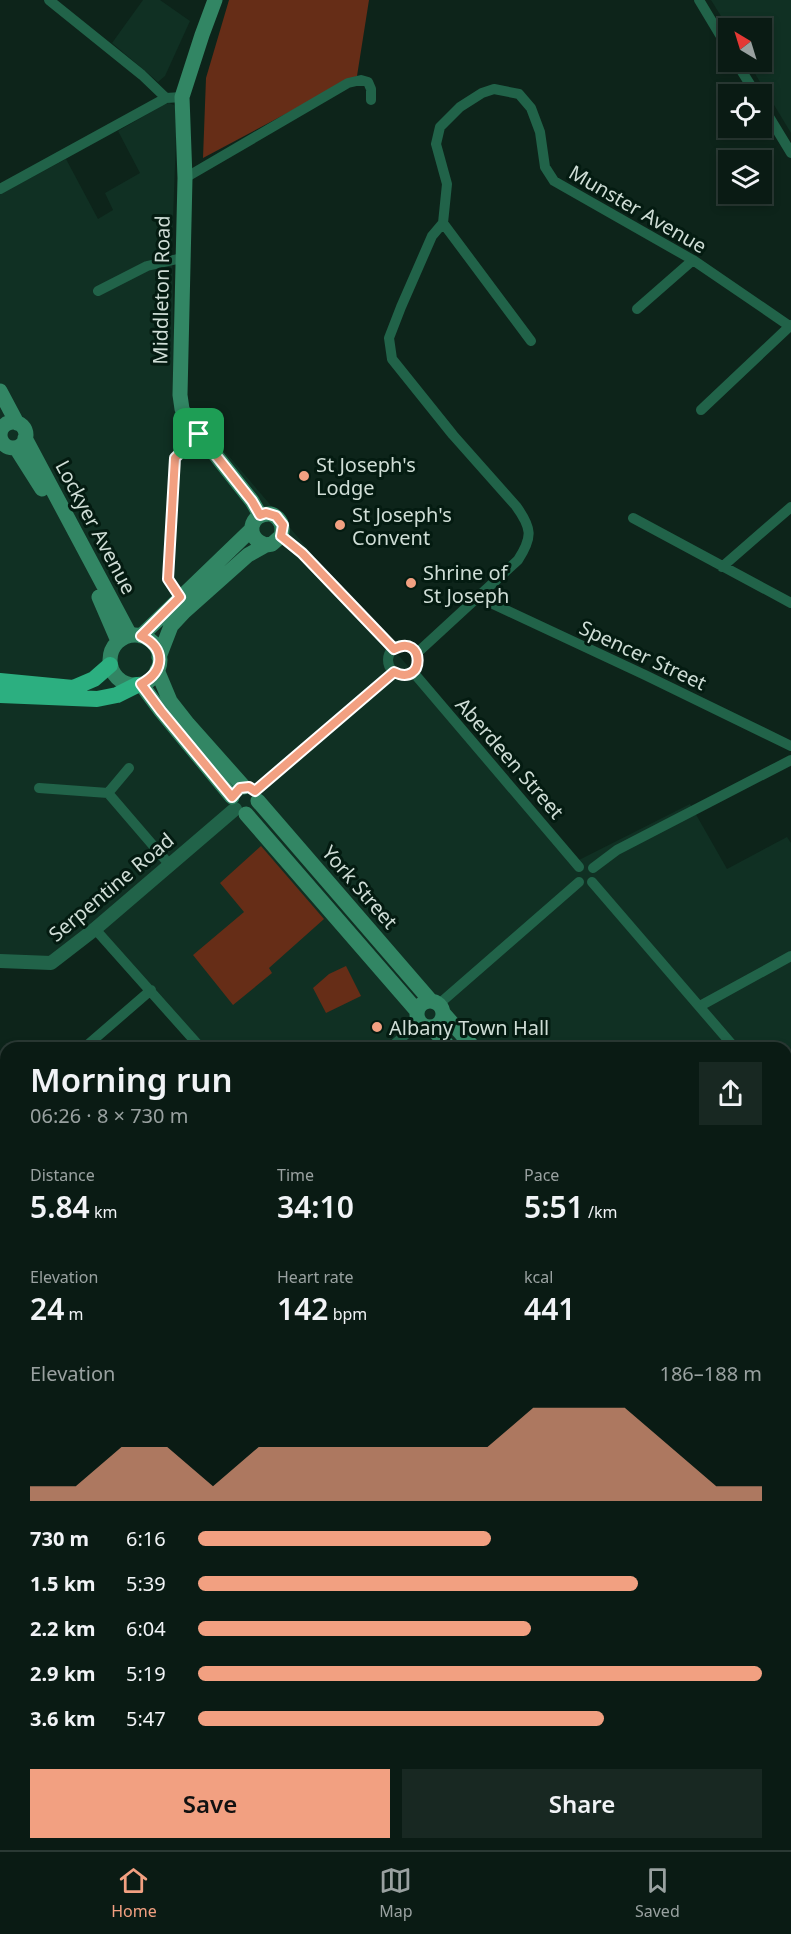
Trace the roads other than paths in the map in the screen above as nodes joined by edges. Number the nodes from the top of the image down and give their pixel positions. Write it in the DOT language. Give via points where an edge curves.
graph roads {
  1 [pos="49,0"];
  2 [pos="215,0"];
  3 [pos="699,0"];
  4 [pos="718,32"];
  5 [pos="202,35"];
  6 [pos="182,97"];
  7 [pos="166,99"];
  8 [pos="371,100"];
  9 [pos="772,122"];
  10 [pos="185,142"];
  11 [pos="791,153"];
  12 [pos="185,178"];
  13 [pos="0,189"];
  14 [pos="443,223"];
  15 [pos="182,258"];
  16 [pos="693,261"];
  17 [pos="98,291"];
  18 [pos="637,309"];
  19 [pos="791,326"];
  20 [pos="531,341"];
  21 [pos="0,391"];
  22 [pos="701,410"];
  23 [pos="4,427"];
  24 [pos="199,434"];
  25 [pos="21,443"];
  26 [pos="791,507"];
  27 [pos="260,515"];
  28 [pos="633,518"];
  29 [pos="252,529"];
  30 [pos="281,536"];
  31 [pos="266,544"];
  32 [pos="722,567"];
  33 [pos="180,597"];
  34 [pos="478,597"];
  35 [pos="791,603"];
  36 [pos="130,638"];
  37 [pos="394,649"];
  38 [pos="417,653"];
  39 [pos="158,663"];
  40 [pos="110,665"];
  41 [pos="394,672"];
  42 [pos="412,672"];
  43 [pos="0,681"];
  44 [pos="139,684"];
  45 [pos="0,695"];
  46 [pos="791,746"];
  47 [pos="791,760"];
  48 [pos="129,768"];
  49 [pos="39,788"];
  50 [pos="108,793"];
  51 [pos="252,793"];
  52 [pos="237,807"];
  53 [pos="169,864"];
  54 [pos="579,867"];
  55 [pos="593,868"];
  56 [pos="579,882"];
  57 [pos="592,882"];
  58 [pos="95,928"];
  59 [pos="791,956"];
  60 [pos="0,961"];
  61 [pos="151,990"];
  62 [pos="438,1006"];
  63 [pos="700,1006"];
  64 [pos="423,1020"];
  65 [pos="91,1042"];
  66 [pos="196,1042"];
  67 [pos="397,1042"];
  68 [pos="444,1042"];
  69 [pos="469,1042"];
  70 [pos="730,1042"];
  1 -- 7 [label="street"];
  2 -- 5 [label="main road, Middleton Road"];
  3 -- 4 [label="street"];
  5 -- 6 [label="main road, Middleton Road"];
  5 -- 10 [label="main road, Middleton Road"];
  6 -- 7 [label="street"];
  6 -- 10 [label="main road, Middleton Road"];
  7 -- 13 [label="street"];
  8 -- 12 [label="street" via="368,82 348,83"];
  9 -- 11 [label="street"];
  10 -- 12 [label="main road, Middleton Road"];
  12 -- 15 [label="main road, Middleton Road"];
  14 -- 16 [label="street, Munster Avenue" via="447,184 436,144 440,127 482,93 504,90 519,94 531,108 540,132 545,167 554,181"];
  14 -- 20 [label="street"];
  14 -- 34 [label="street, Munster Avenue" via="432,236 389,338 392,359 516,506 530,529 527,546 518,560"];
  15 -- 17 [label="street" via="147,266"];
  15 -- 24 [label="main road, Middleton Road" via="180,395 182,409"];
  16 -- 18 [label="street"];
  16 -- 19 [label="street, Munster Avenue"];
  19 -- 22 [label="street"];
  21 -- 23 [label="main road"];
  23 -- 25 [label="main road" via="5,445"];
  23 -- 25 [label="main road, Lockyer Avenue" via="24,428"];
  24 -- 27 [label="main road, Middleton Road"];
  24 -- 33 [label="street" via="175,458 168,579"];
  25 -- 36 [label="main road, Lockyer Avenue" via="104,607"];
  26 -- 32 [label="street"];
  27 -- 29 [label="main road"];
  27 -- 30 [label="main road" via="276,516 283,525"];
  28 -- 32 [label="street"];
  29 -- 31 [label="main road" via="258,541"];
  29 -- 33 [label="main road"];
  30 -- 31 [label="main road"];
  30 -- 37 [label="street"];
  31 -- 39 [label="main road" via="248,555 171,626"];
  32 -- 35 [label="street"];
  33 -- 36 [label="main road"];
  34 -- 38 [label="street"];
  34 -- 46 [label="street, Spencer Street"];
  36 -- 39 [label="main road" via="150,640 156,647"];
  36 -- 40 [label="main road" via="111,652"];
  37 -- 38 [label="street" via="409,646"];
  37 -- 41 [label="street" via="388,663"];
  38 -- 42 [label="street" via="418,663"];
  39 -- 44 [label="main road" via="151,679"];
  39 -- 51 [label="main road, York Street" via="170,701"];
  40 -- 43 [label="highway" via="94,679 73,688"];
  40 -- 44 [label="main road" via="120,680"];
  41 -- 42 [label="street"];
  41 -- 51 [label="street"];
  42 -- 54 [label="street, Aberdeen Street"];
  44 -- 45 [label="highway" via="97,699"];
  44 -- 52 [label="main road, York Street"];
  47 -- 55 [label="street" via="617,850"];
  48 -- 50 [label="street"];
  49 -- 50 [label="street"];
  50 -- 53 [label="street"];
  51 -- 52 [label="main road" via="236,790"];
  51 -- 52 [label="main road" via="254,810"];
  51 -- 62 [label="main road, York Street"];
  52 -- 53 [label="street, Serpentine Road"];
  52 -- 64 [label="main road, York Street"];
  53 -- 58 [label="street, Serpentine Road"];
  54 -- 55 [label="street"];
  54 -- 56 [label="street"];
  55 -- 57 [label="street"];
  56 -- 57 [label="street"];
  56 -- 62 [label="street"];
  57 -- 63 [label="street"];
  58 -- 60 [label="street, Serpentine Road" via="51,963"];
  58 -- 61 [label="street"];
  59 -- 63 [label="street"];
  61 -- 65 [label="street"];
  61 -- 66 [label="street"];
  62 -- 64 [label="main road" via="422,1004"];
  62 -- 64 [label="main road" via="440,1023"];
  62 -- 69 [label="main road, York Street"];
  63 -- 70 [label="street"];
  64 -- 67 [label="street"];
  64 -- 68 [label="main road, York Street"];
}
